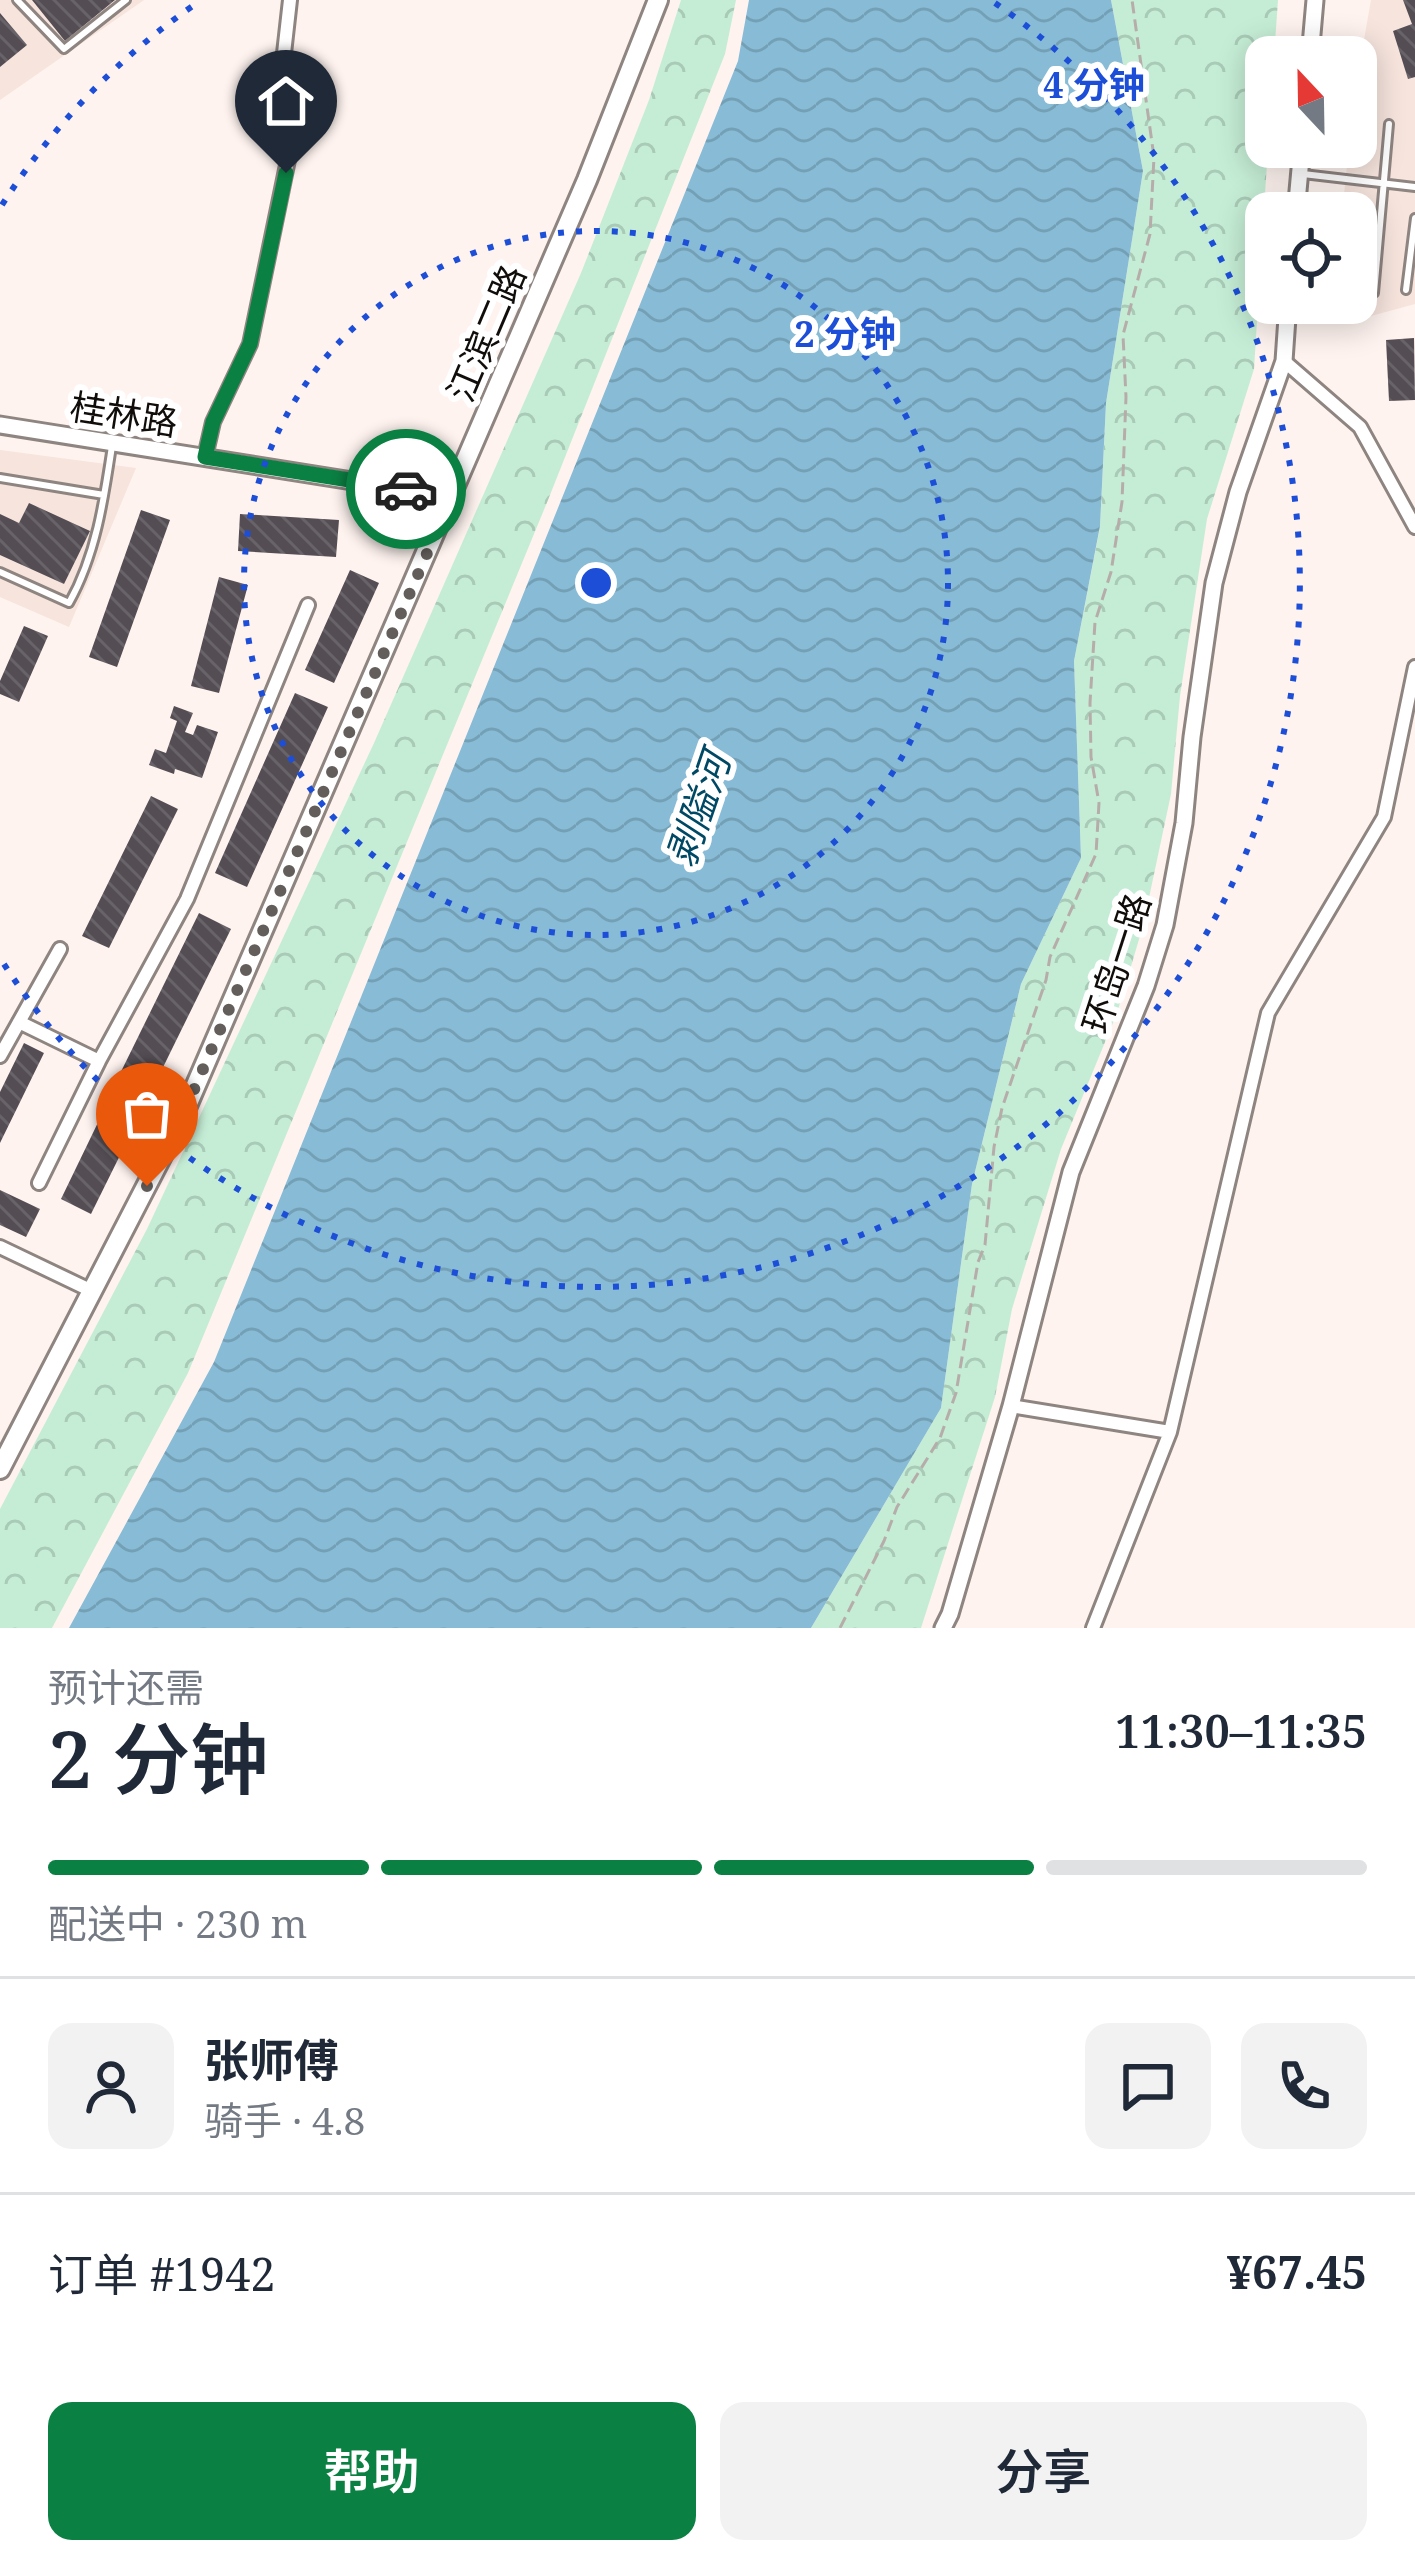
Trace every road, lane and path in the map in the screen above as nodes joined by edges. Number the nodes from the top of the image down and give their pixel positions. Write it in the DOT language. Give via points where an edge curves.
graph roads {
  1 [pos="17,0"];
  2 [pos="126,0"];
  3 [pos="290,0"];
  4 [pos="658,0"];
  5 [pos="1132,0"];
  6 [pos="1315,0"];
  7 [pos="1312,36"];
  8 [pos="1389,124"];
  9 [pos="1300,168"];
  10 [pos="1299,174"];
  11 [pos="1384,184"];
  12 [pos="1415,187"];
  13 [pos="1298,192"];
  14 [pos="1415,218"];
  15 [pos="1377,260"];
  16 [pos="1406,290"];
  17 [pos="1287,324"];
  18 [pos="1284,362"];
  19 [pos="0,425"];
  20 [pos="112,442"];
  21 [pos="205,457"];
  22 [pos="0,478"];
  23 [pos="104,495"];
  24 [pos="452,496"];
  25 [pos="1415,527"];
  26 [pos="0,572"];
  27 [pos="308,605"];
  28 [pos="1415,667"];
  29 [pos="60,949"];
  30 [pos="19,1022"];
  31 [pos="0,1056"];
  32 [pos="99,1061"];
  33 [pos="39,1184"];
  34 [pos="0,1247"];
  35 [pos="92,1292"];
  36 [pos="1011,1406"];
  37 [pos="1170,1432"];
  38 [pos="0,1469"];
  39 [pos="840,1628"];
  40 [pos="943,1628"];
  41 [pos="1093,1628"];
  1 -- 2 [label="lane" via="64,49"];
  3 -- 21 [label="street" via="280,89 294,131 250,344"];
  4 -- 24 [label="main road, 江滨二路"];
  5 -- 39 [label="path" via="1154,157 1150,234 1123,335 1122,502 1095,622 1096,854 1050,957 1002,1108 956,1393"];
  6 -- 7 [label="street"];
  8 -- 11 [label="lane"];
  9 -- 10 [label="street"];
  10 -- 11 [label="lane"];
  10 -- 13 [label="street"];
  11 -- 12 [label="lane"];
  11 -- 15 [label="lane"];
  14 -- 16 [label="lane"];
  17 -- 18 [label="street, 环岛一路"];
  18 -- 25 [label="street" via="1360,427"];
  18 -- 36 [label="street, 环岛一路" via="1214,583 1166,926 1071,1172"];
  19 -- 20 [label="street, 桂林路"];
  20 -- 21 [label="street, 桂林路"];
  20 -- 23 [label="lane"];
  21 -- 24 [label="street, 桂林路"];
  22 -- 23 [label="lane"];
  23 -- 26 [label="lane" via="69,603"];
  24 -- 35 [label="main road, 江滨二路" via="183,1115"];
  27 -- 32 [label="street" via="187,898"];
  28 -- 37 [label="street" via="1384,817 1268,1013"];
  29 -- 30 [label="street"];
  30 -- 31 [label="street"];
  30 -- 32 [label="street"];
  32 -- 33 [label="street"];
  34 -- 35 [label="street"];
  35 -- 38 [label="main road, 江滨二路"];
  36 -- 37 [label="street"];
  36 -- 40 [label="street, 环岛一路"];
  37 -- 41 [label="street"];
}
